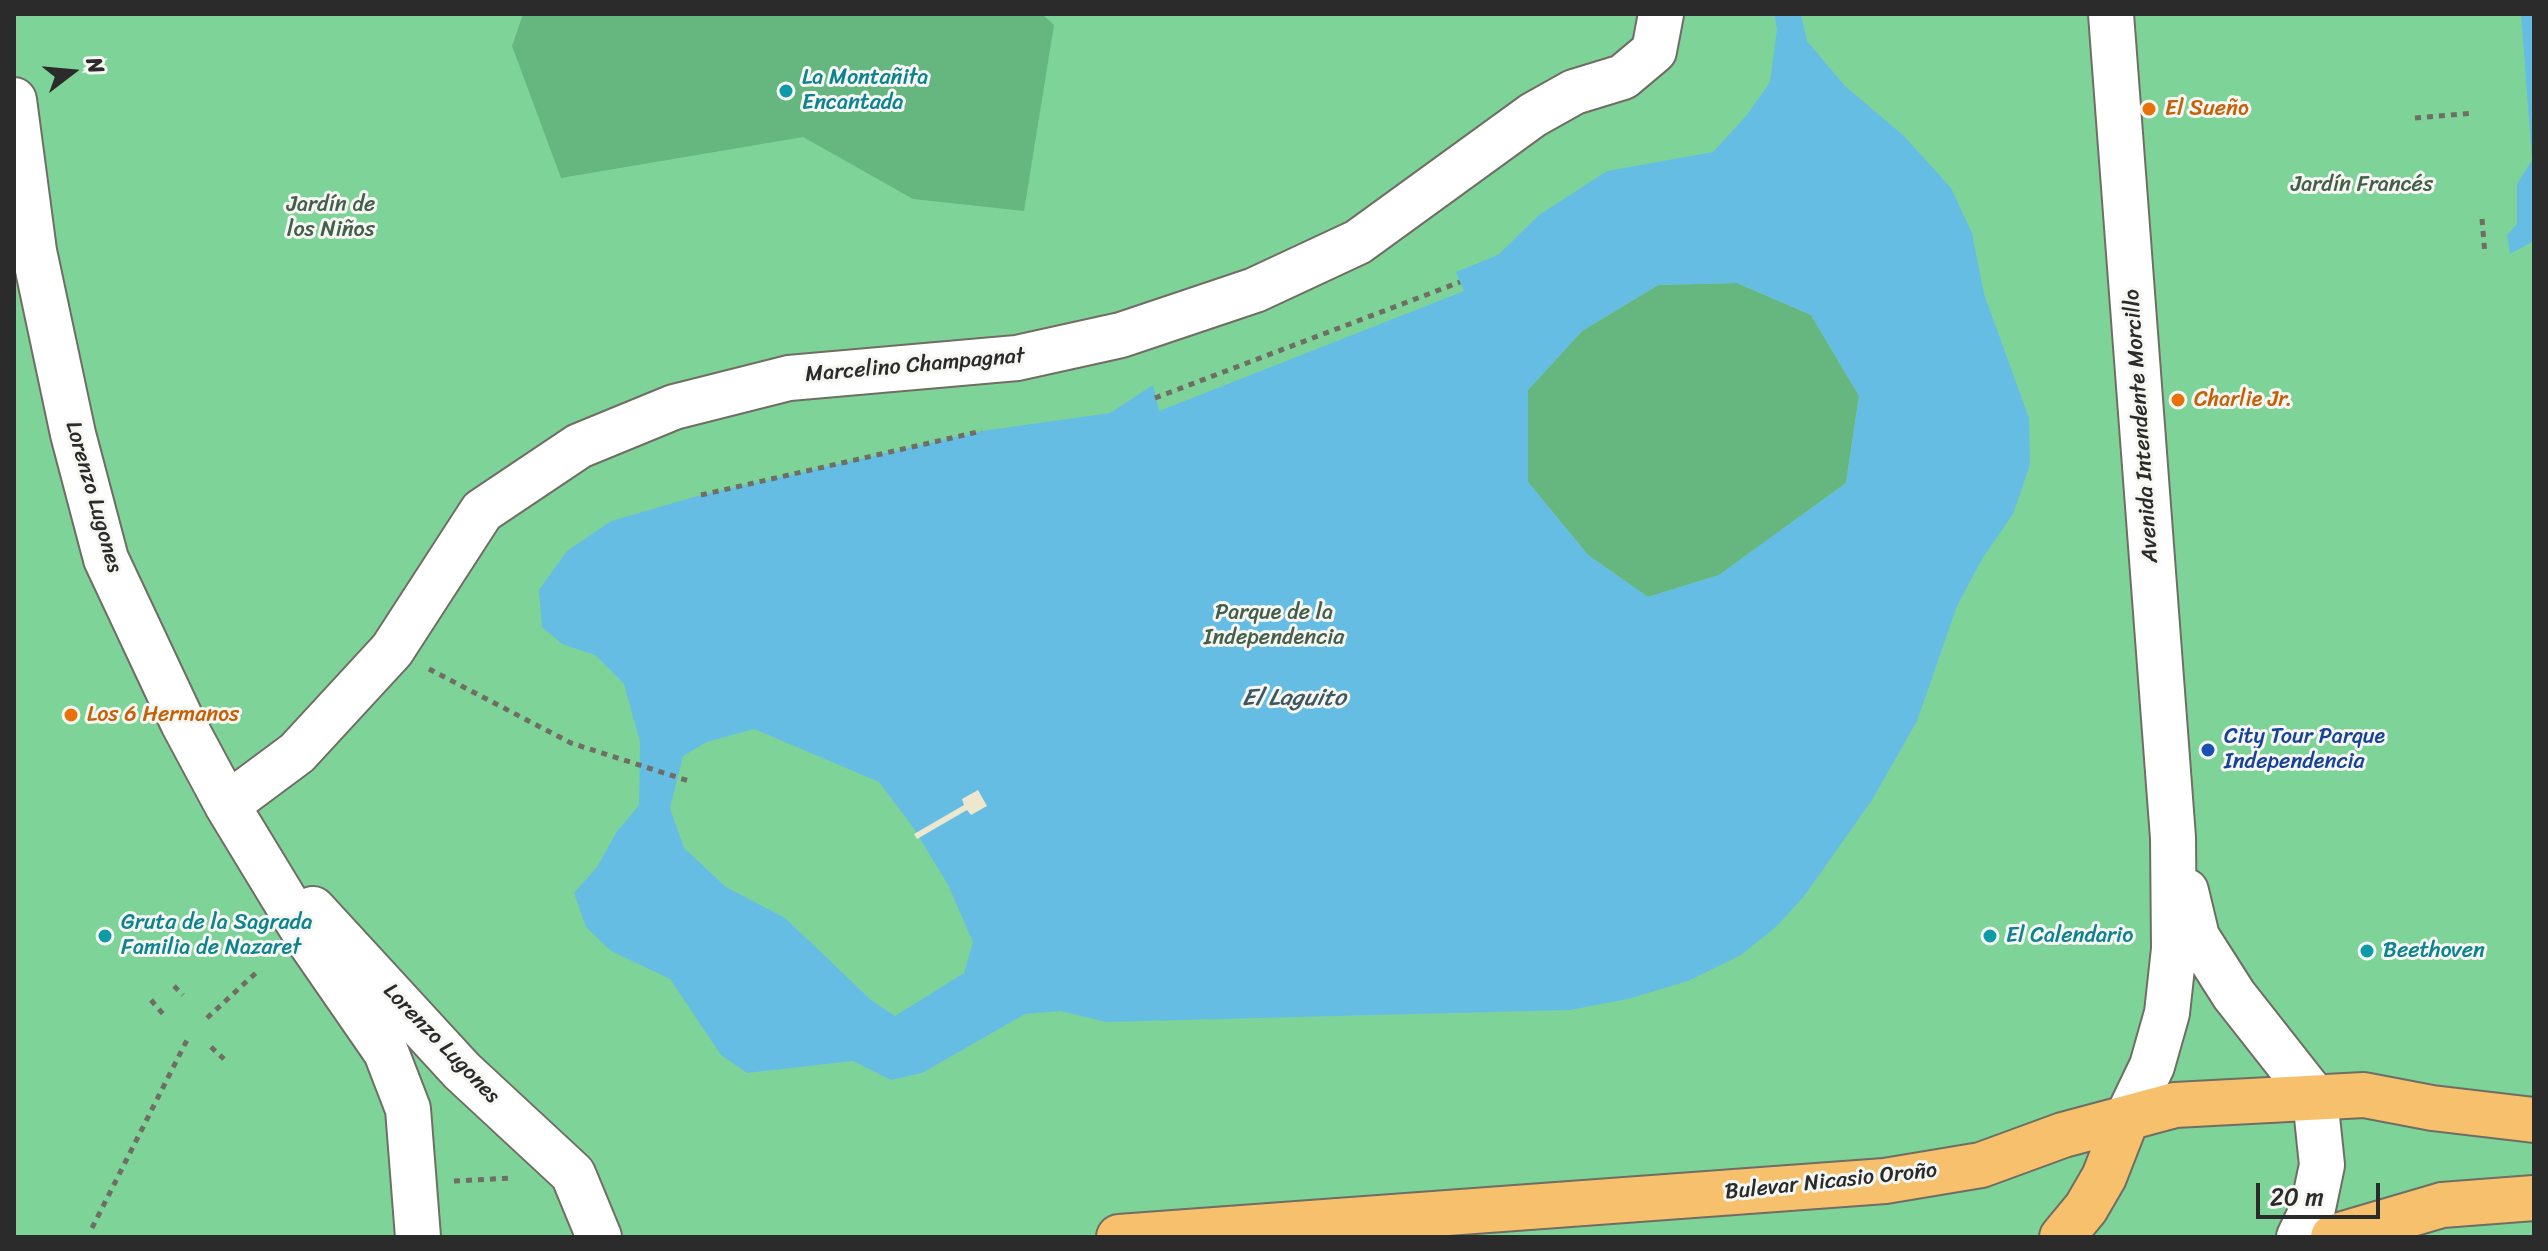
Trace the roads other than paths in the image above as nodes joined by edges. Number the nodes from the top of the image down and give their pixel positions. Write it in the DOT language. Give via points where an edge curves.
graph roads {
  1 [pos="1661,14"];
  2 [pos="2111,14"];
  3 [pos="14,100"];
  4 [pos="227,805"];
  5 [pos="2173,838"];
  6 [pos="265,863"];
  7 [pos="2315,1098"];
  8 [pos="2127,1118"];
  9 [pos="2534,1120"];
  10 [pos="2534,1198"];
  11 [pos="418,1237"];
  12 [pos="599,1237"];
  13 [pos="1119,1237"];
  14 [pos="2062,1237"];
  15 [pos="2299,1237"];
  16 [pos="2333,1237"];
  1 -- 4 [label="street, Marcelino Champagnat" via="1654,51 1623,77 1574,92 1533,115 1358,242 1255,290 1121,335 1017,358 789,378 674,407 579,446 482,511 392,650 297,753"];
  2 -- 5 [label="street, Avenida Intendente Morcillo"];
  3 -- 4 [label="street, Lorenzo Lugones" via="34,251 106,559"];
  4 -- 6 [label="street, Lorenzo Lugones"];
  5 -- 7 [label="street, Avenida Intendente Morcillo" via="2197,937 2234,995"];
  5 -- 8 [label="street, Avenida Intendente Morcillo" via="2174,949 2167,1013 2152,1066"];
  6 -- 11 [label="street, Lorenzo Lugones" via="312,945 386,1052 408,1109"];
  6 -- 12 [label="street, Lorenzo Lugones" via="462,1071 573,1174"];
  7 -- 8 [label="main road, Bulevar Nicasio Oroño" via="2175,1105"];
  7 -- 9 [label="main road, Bulevar Nicasio Oroño" via="2364,1095"];
  7 -- 15 [label="street" via="2322,1165 2313,1208"];
  8 -- 13 [label="main road, Bulevar Nicasio Oroño" via="1981,1165 1885,1181"];
  8 -- 14 [label="main road" via="2104,1177"];
  10 -- 16 [label="main road" via="2442,1205"];
}
